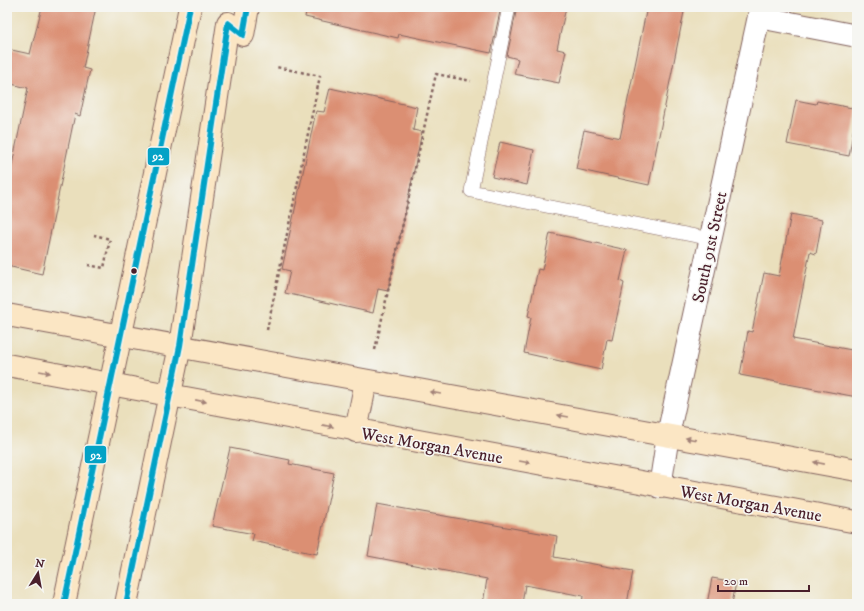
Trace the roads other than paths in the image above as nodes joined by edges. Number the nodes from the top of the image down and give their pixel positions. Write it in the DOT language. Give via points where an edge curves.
graph roads {
  1 [pos="190,7"];
  2 [pos="248,7"];
  3 [pos="509,7"];
  4 [pos="760,12"];
  5 [pos="857,36"];
  6 [pos="711,239"];
  7 [pos="7,315"];
  8 [pos="121,334"];
  9 [pos="180,346"];
  10 [pos="7,365"];
  11 [pos="366,381"];
  12 [pos="111,383"];
  13 [pos="170,395"];
  14 [pos="356,431"];
  15 [pos="668,435"];
  16 [pos="857,470"];
  17 [pos="660,487"];
  18 [pos="857,522"];
  19 [pos="64,604"];
  20 [pos="126,604"];
  1 -- 8 [label="street"];
  2 -- 9 [label="street" via="243,35 228,23"];
  3 -- 6 [label="lane" via="471,191"];
  4 -- 5 [label="street"];
  4 -- 6 [label="street, South 91st Street"];
  6 -- 15 [label="street, South 91st Street"];
  7 -- 8 [label="street"];
  8 -- 9 [label="street"];
  8 -- 12 [label="street"];
  9 -- 11 [label="street"];
  9 -- 13 [label="street"];
  10 -- 12 [label="street, West Morgan Avenue, one-way"];
  11 -- 14 [label="street"];
  15 -- 11 [label="street, one-way"];
  12 -- 13 [label="street, West Morgan Avenue"];
  12 -- 19 [label="street"];
  13 -- 14 [label="street, West Morgan Avenue, one-way"];
  13 -- 20 [label="street"];
  14 -- 17 [label="street, West Morgan Avenue, one-way"];
  16 -- 15 [label="street, one-way"];
  15 -- 17 [label="street, South 91st Street"];
  17 -- 18 [label="street, West Morgan Avenue"];
}
